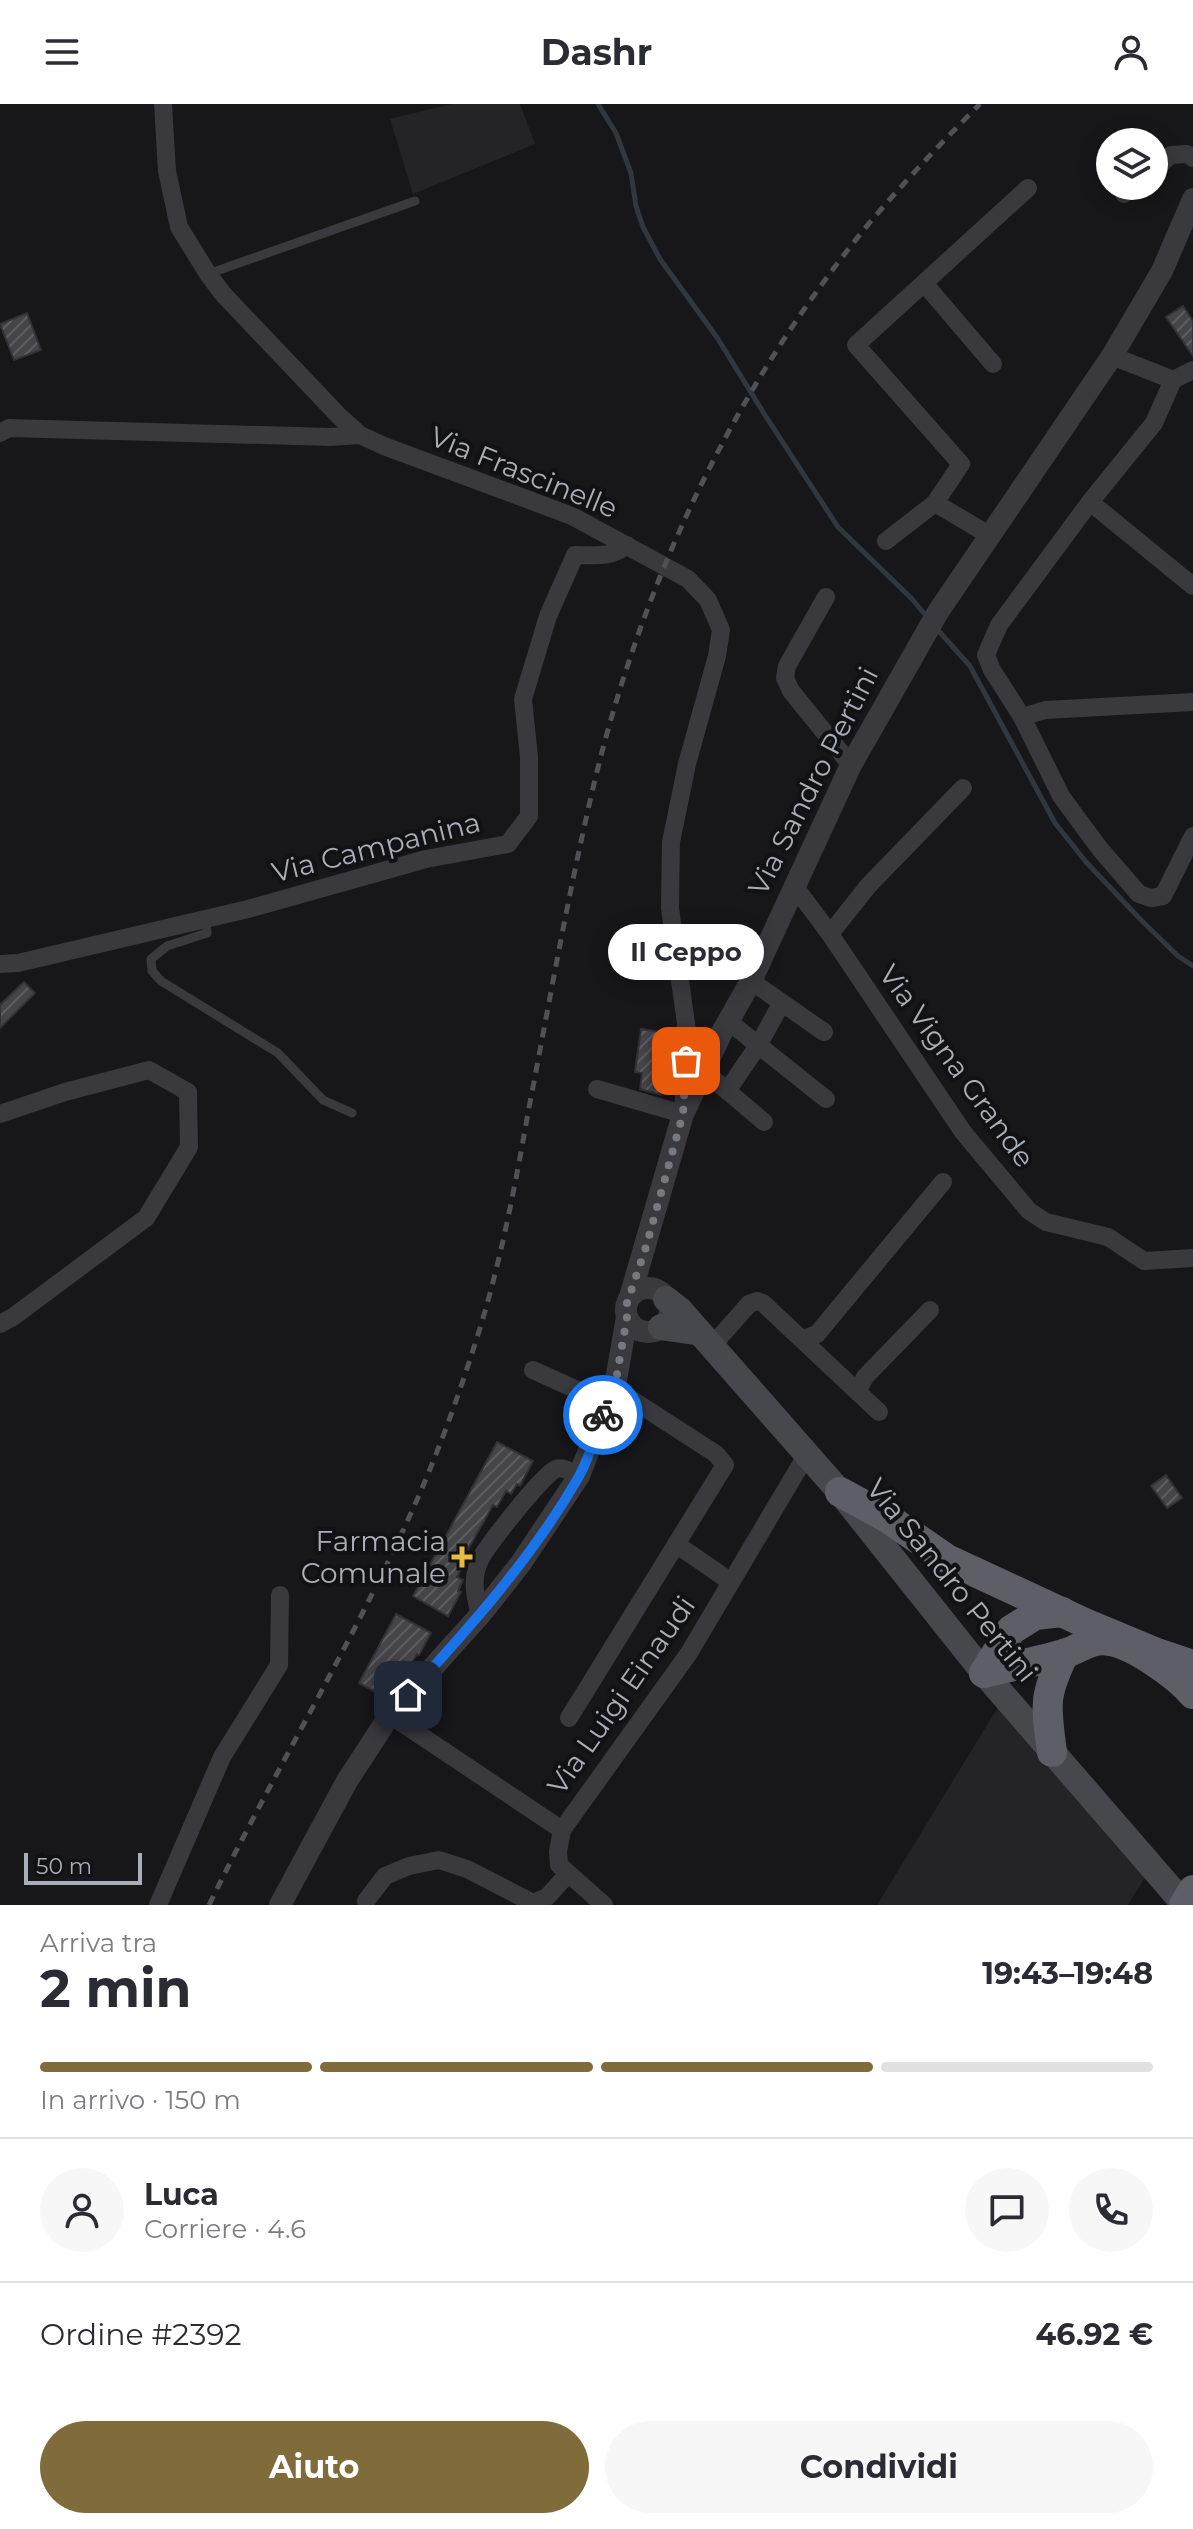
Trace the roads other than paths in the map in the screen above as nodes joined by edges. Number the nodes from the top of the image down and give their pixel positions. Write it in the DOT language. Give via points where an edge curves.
graph roads {
  1 [pos="163,104"];
  2 [pos="1168,157"];
  3 [pos="1193,158"];
  4 [pos="1028,188"];
  5 [pos="1193,199"];
  6 [pos="415,201"];
  7 [pos="208,274"];
  8 [pos="924,283"];
  9 [pos="1112,356"];
  10 [pos="993,364"];
  11 [pos="1193,370"];
  12 [pos="1173,380"];
  13 [pos="0,433"];
  14 [pos="360,435"];
  15 [pos="1090,502"];
  16 [pos="935,503"];
  17 [pos="989,535"];
  18 [pos="886,541"];
  19 [pos="627,545"];
  20 [pos="1193,586"];
  21 [pos="826,597"];
  22 [pos="1193,702"];
  23 [pos="1022,717"];
  24 [pos="851,765"];
  25 [pos="963,788"];
  26 [pos="1193,836"];
  27 [pos="795,887"];
  28 [pos="206,919"];
  29 [pos="830,934"];
  30 [pos="0,964"];
  31 [pos="751,981"];
  32 [pos="781,1004"];
  33 [pos="725,1028"];
  34 [pos="824,1032"];
  35 [pos="690,1034"];
  36 [pos="759,1044"];
  37 [pos="707,1066"];
  38 [pos="597,1089"];
  39 [pos="727,1091"];
  40 [pos="826,1099"];
  41 [pos="352,1113"];
  42 [pos="0,1114"];
  43 [pos="683,1114"];
  44 [pos="764,1122"];
  45 [pos="943,1182"];
  46 [pos="646,1247"];
  47 [pos="1193,1258"];
  48 [pos="663,1296"];
  49 [pos="628,1307"];
  50 [pos="930,1310"];
  51 [pos="0,1324"];
  52 [pos="656,1329"];
  53 [pos="704,1339"];
  54 [pos="803,1339"];
  55 [pos="533,1370"];
  56 [pos="858,1390"];
  57 [pos="613,1391"];
  58 [pos="879,1412"];
  59 [pos="807,1454"];
  60 [pos="579,1476"];
  61 [pos="840,1492"];
  62 [pos="503,1529"];
  63 [pos="676,1544"];
  64 [pos="530,1550"];
  65 [pos="731,1582"];
  66 [pos="280,1595"];
  67 [pos="1062,1612"];
  68 [pos="480,1615"];
  69 [pos="1064,1654"];
  70 [pos="1193,1665"];
  71 [pos="984,1673"];
  72 [pos="1193,1694"];
  73 [pos="390,1715"];
  74 [pos="569,1718"];
  75 [pos="1052,1752"];
  76 [pos="562,1830"];
  77 [pos="568,1874"];
  78 [pos="1193,1890"];
  79 [pos="366,1901"];
  80 [pos="158,1905"];
  81 [pos="280,1905"];
  82 [pos="604,1905"];
  83 [pos="1184,1905"];
  1 -- 7 [label="street, Via Frascinelle" via="167,171 179,227"];
  2 -- 3 [label="street"];
  4 -- 8 [label="street"];
  5 -- 9 [label="street, Via Sandro Pertini" via="1162,271"];
  6 -- 7 [label="lane"];
  7 -- 14 [label="street, Via Frascinelle"];
  8 -- 10 [label="street"];
  8 -- 16 [label="street" via="856,345 961,464"];
  9 -- 12 [label="street"];
  9 -- 17 [label="street, Via Sandro Pertini"];
  11 -- 12 [label="street"];
  12 -- 15 [label="street" via="1154,423"];
  13 -- 14 [label="street" via="9,428"];
  14 -- 19 [label="street, Via Frascinelle" via="572,516"];
  15 -- 20 [label="street"];
  15 -- 23 [label="street" via="999,625 986,655"];
  16 -- 17 [label="street"];
  16 -- 18 [label="street"];
  17 -- 24 [label="street, Via Sandro Pertini" via="925,632"];
  19 -- 28 [label="street, Via Campanina" via="608,555 575,555 548,616 523,699 529,816 508,844 426,859"];
  19 -- 35 [label="street, Via Frascinelle" via="688,579 708,600 721,630 671,842 670,908"];
  21 -- 24 [label="street" via="785,678"];
  22 -- 23 [label="street" via="1045,710"];
  23 -- 26 [label="street" via="1061,796 1139,894 1163,896"];
  24 -- 27 [label="street, Via Sandro Pertini"];
  25 -- 29 [label="street" via="868,886"];
  27 -- 29 [label="street, Via Vigna Grande"];
  27 -- 31 [label="street, Via Sandro Pertini"];
  28 -- 30 [label="street, Via Campanina"];
  28 -- 41 [label="lane" via="207,933 167,946 151,959 152,971 278,1053 323,1100"];
  29 -- 47 [label="street, Via Vigna Grande" via="963,1132 1029,1211 1046,1222 1108,1237 1144,1261"];
  31 -- 32 [label="street"];
  31 -- 33 [label="street, Via Sandro Pertini"];
  32 -- 34 [label="street"];
  32 -- 36 [label="street"];
  33 -- 35 [label="street" via="710,1042"];
  33 -- 36 [label="street"];
  33 -- 37 [label="street, Via Sandro Pertini"];
  35 -- 37 [label="street, Via Frascinelle" via="706,1051"];
  35 -- 43 [label="street, Via Frascinelle"];
  36 -- 39 [label="street"];
  36 -- 40 [label="street"];
  37 -- 39 [label="street, Via Frascinelle"];
  37 -- 43 [label="street, Via Sandro Pertini"];
  38 -- 43 [label="street"];
  39 -- 44 [label="street, Via Frascinelle"];
  42 -- 51 [label="street" via="149,1070 188,1092 189,1147 146,1218"];
  43 -- 46 [label="street, Via Sandro Pertini"];
  45 -- 54 [label="street" via="817,1334"];
  46 -- 48 [label="street, Via Sandro Pertini"];
  46 -- 49 [label="street, Via Sandro Pertini"];
  48 -- 49 [label="street" via="654,1289 640,1289"];
  48 -- 52 [label="street" via="670,1311 666,1323"];
  48 -- 53 [label="main road, Via Sandro Pertini"];
  49 -- 52 [label="street" via="639,1330"];
  49 -- 57 [label="street, Via Sandro Pertini"];
  50 -- 56 [label="street"];
  52 -- 53 [label="main road"];
  52 -- 57 [label="street"];
  53 -- 54 [label="street" via="757,1301"];
  53 -- 59 [label="main road, Via Sandro Pertini"];
  54 -- 56 [label="street"];
  55 -- 57 [label="street"];
  56 -- 58 [label="street"];
  57 -- 60 [label="street"];
  57 -- 63 [label="street" via="716,1454 725,1465"];
  59 -- 61 [label="main road, Via Sandro Pertini"];
  59 -- 65 [label="street, Via Luigi Einaudi"];
  60 -- 62 [label="street" via="556,1468"];
  60 -- 64 [label="street"];
  61 -- 67 [label="highway" via="947,1559"];
  61 -- 71 [label="main road, Via Sandro Pertini"];
  62 -- 64 [label="street"];
  62 -- 68 [label="street" via="480,1560 473,1591"];
  63 -- 65 [label="street"];
  63 -- 74 [label="street"];
  64 -- 68 [label="street"];
  65 -- 76 [label="street, Via Luigi Einaudi" via="689,1653"];
  66 -- 80 [label="street" via="279,1665 222,1757"];
  67 -- 70 [label="highway"];
  67 -- 71 [label="highway" via="1035,1615 1011,1630"];
  68 -- 73 [label="street"];
  69 -- 71 [label="highway"];
  69 -- 72 [label="highway" via="1091,1641 1110,1641 1137,1651"];
  69 -- 75 [label="highway" via="1046,1706"];
  71 -- 75 [label="main road, Via Sandro Pertini"];
  73 -- 76 [label="street, Via Luigi Einaudi"];
  73 -- 81 [label="street" via="347,1781"];
  75 -- 83 [label="main road, Via Sandro Pertini"];
  76 -- 77 [label="street" via="559,1865"];
  77 -- 79 [label="street" via="547,1897 533,1903 439,1860 385,1876"];
  77 -- 82 [label="street"];
  78 -- 83 [label="highway, bridge"];
}
